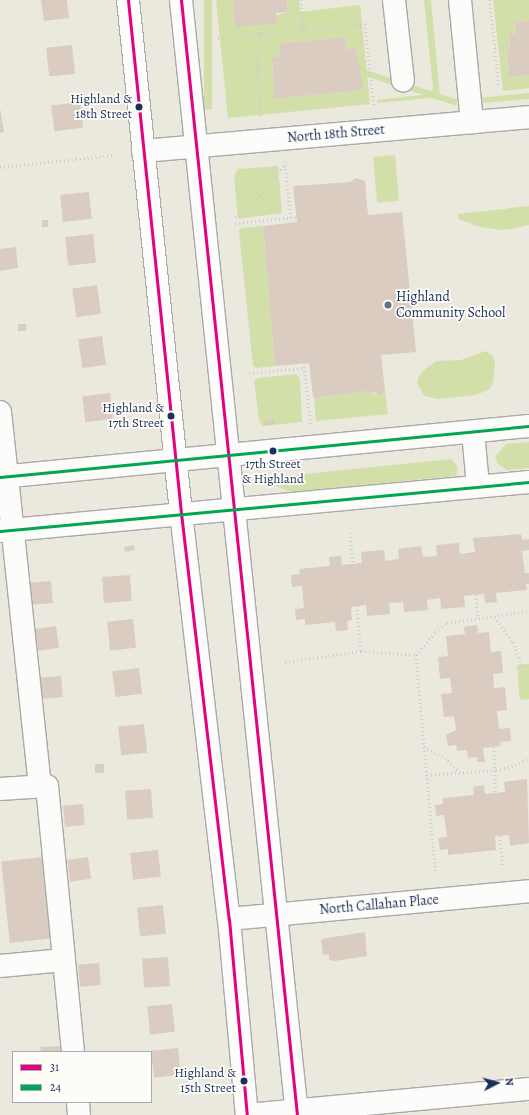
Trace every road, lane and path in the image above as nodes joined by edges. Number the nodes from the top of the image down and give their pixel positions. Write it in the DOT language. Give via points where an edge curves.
graph roads {
  1 [pos="128,0"];
  2 [pos="181,0"];
  3 [pos="301,0"];
  4 [pos="394,0"];
  5 [pos="460,0"];
  6 [pos="490,0"];
  7 [pos="261,24"];
  8 [pos="304,30"];
  9 [pos="262,33"];
  10 [pos="218,38"];
  11 [pos="510,47"];
  12 [pos="495,48"];
  13 [pos="369,60"];
  14 [pos="357,62"];
  15 [pos="273,70"];
  16 [pos="257,71"];
  17 [pos="403,81"];
  18 [pos="499,88"];
  19 [pos="374,106"];
  20 [pos="262,116"];
  21 [pos="529,117"];
  22 [pos="472,122"];
  23 [pos="196,146"];
  24 [pos="143,151"];
  25 [pos="115,155"];
  26 [pos="0,167"];
  27 [pos="235,217"];
  28 [pos="296,217"];
  29 [pos="291,218"];
  30 [pos="235,223"];
  31 [pos="304,364"];
  32 [pos="305,368"];
  33 [pos="249,373"];
  34 [pos="0,412"];
  35 [pos="311,425"];
  36 [pos="529,426"];
  37 [pos="473,432"];
  38 [pos="228,456"];
  39 [pos="176,460"];
  40 [pos="4,477"];
  41 [pos="529,482"];
  42 [pos="478,486"];
  43 [pos="233,509"];
  44 [pos="181,513"];
  45 [pos="7,530"];
  46 [pos="350,533"];
  47 [pos="353,564"];
  48 [pos="476,595"];
  49 [pos="357,606"];
  50 [pos="529,611"];
  51 [pos="495,617"];
  52 [pos="478,619"];
  53 [pos="361,651"];
  54 [pos="416,655"];
  55 [pos="285,662"];
  56 [pos="522,665"];
  57 [pos="424,747"];
  58 [pos="494,747"];
  59 [pos="529,758"];
  60 [pos="496,770"];
  61 [pos="462,774"];
  62 [pos="427,775"];
  63 [pos="44,786"];
  64 [pos="0,789"];
  65 [pos="496,793"];
  66 [pos="500,836"];
  67 [pos="502,866"];
  68 [pos="436,873"];
  69 [pos="529,891"];
  70 [pos="276,914"];
  71 [pos="228,919"];
  72 [pos="64,960"];
  73 [pos="0,966"];
  74 [pos="73,1051"];
  75 [pos="529,1089"];
  76 [pos="78,1103"];
  77 [pos="296,1113"];
  78 [pos="79,1115"];
  79 [pos="247,1115"];
  1 -- 24 [label="main road"];
  2 -- 23 [label="main road"];
  3 -- 8 [label="path"];
  4 -- 17 [label="main road"];
  5 -- 22 [label="main road"];
  6 -- 12 [label="path"];
  7 -- 9 [label="path"];
  8 -- 9 [label="path"];
  8 -- 13 [label="path" via="365,24"];
  9 -- 10 [label="path"];
  9 -- 16 [label="path"];
  11 -- 12 [label="path"];
  12 -- 18 [label="path"];
  13 -- 14 [label="path"];
  13 -- 19 [label="path"];
  15 -- 16 [label="path"];
  16 -- 20 [label="path"];
  21 -- 22 [label="main road, North 18th Street"];
  22 -- 23 [label="main road, North 18th Street"];
  23 -- 24 [label="main road, North 18th Street"];
  23 -- 38 [label="main road"];
  24 -- 39 [label="main road"];
  25 -- 26 [label="path"];
  27 -- 29 [label="path" via="260,195 285,162"];
  28 -- 29 [label="path"];
  29 -- 30 [label="path"];
  31 -- 32 [label="path"];
  32 -- 33 [label="path"];
  32 -- 35 [label="path"];
  34 -- 40 [label="main road"];
  36 -- 37 [label="main road"];
  37 -- 38 [label="main road"];
  37 -- 42 [label="main road"];
  38 -- 39 [label="main road"];
  38 -- 43 [label="main road"];
  39 -- 40 [label="main road"];
  39 -- 44 [label="main road"];
  40 -- 45 [label="main road"];
  41 -- 42 [label="main road"];
  42 -- 43 [label="main road"];
  43 -- 44 [label="main road"];
  43 -- 70 [label="main road"];
  44 -- 45 [label="main road"];
  44 -- 71 [label="main road"];
  45 -- 63 [label="main road"];
  46 -- 47 [label="path"];
  48 -- 52 [label="path"];
  49 -- 53 [label="path"];
  50 -- 51 [label="path"];
  51 -- 52 [label="path"];
  51 -- 56 [label="path" via="513,642"];
  52 -- 54 [label="path" via="447,623 435,632"];
  53 -- 54 [label="path"];
  53 -- 55 [label="path"];
  54 -- 57 [label="path"];
  57 -- 61 [label="path" via="445,758"];
  57 -- 62 [label="path"];
  58 -- 60 [label="path"];
  59 -- 60 [label="path"];
  60 -- 61 [label="path"];
  60 -- 65 [label="path"];
  61 -- 62 [label="path"];
  62 -- 68 [label="path"];
  63 -- 64 [label="main road"];
  63 -- 72 [label="main road"];
  66 -- 67 [label="path"];
  69 -- 70 [label="main road, North Callahan Place"];
  70 -- 71 [label="main road, North Callahan Place"];
  70 -- 77 [label="main road"];
  71 -- 79 [label="main road"];
  72 -- 73 [label="main road"];
  72 -- 74 [label="main road"];
  75 -- 77 [label="main road"];
  76 -- 78 [label="main road"];
  77 -- 79 [label="main road"];
}
